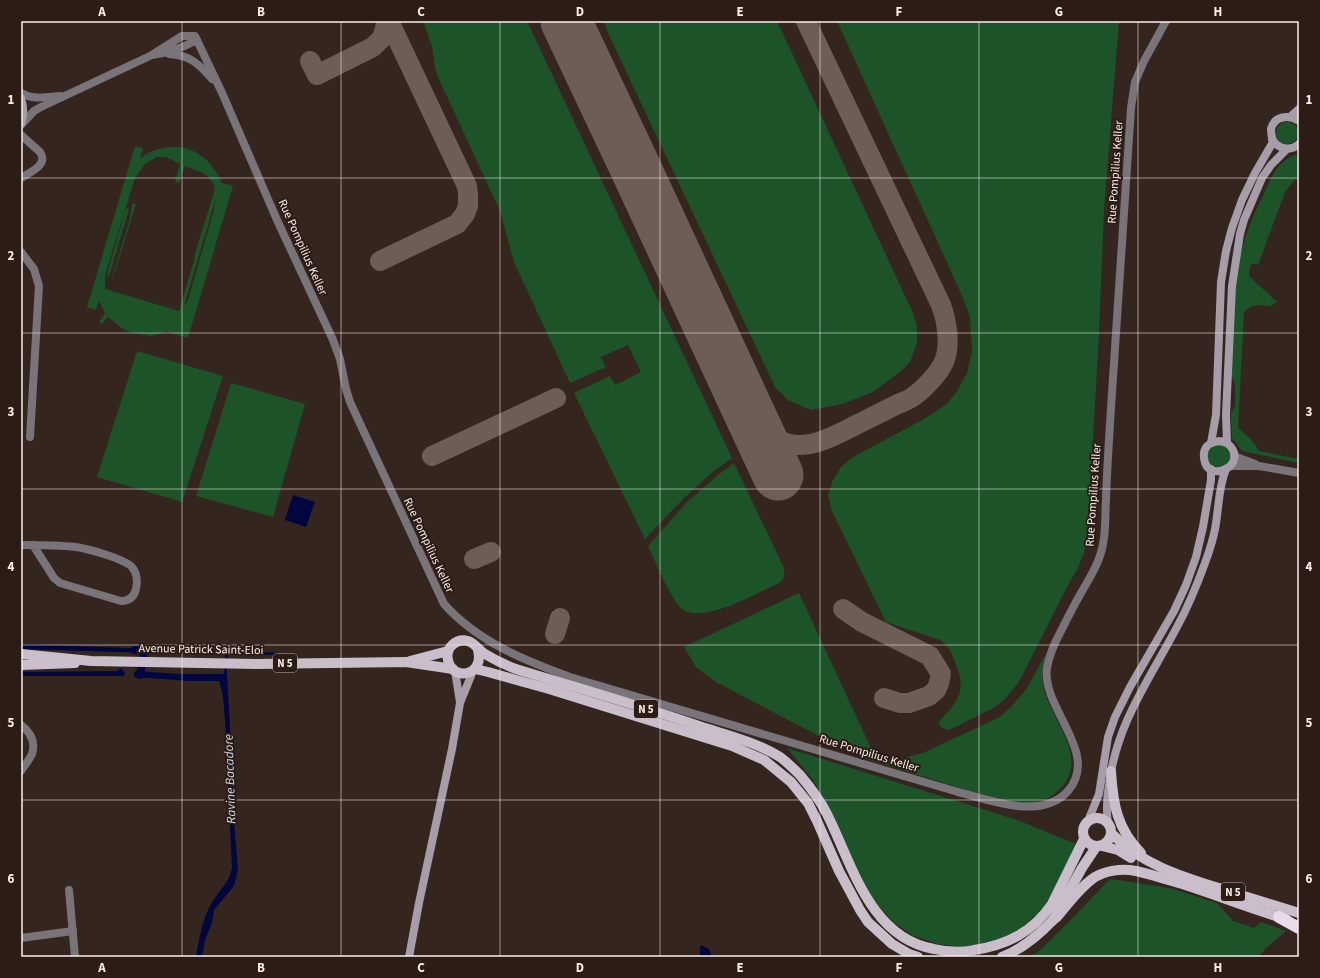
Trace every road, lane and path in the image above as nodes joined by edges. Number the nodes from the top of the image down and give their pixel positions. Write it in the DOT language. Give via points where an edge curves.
graph roads {
  1 [pos="1166,21"];
  2 [pos="196,38"];
  3 [pos="166,53"];
  4 [pos="152,55"];
  5 [pos="21,93"];
  6 [pos="69,95"];
  7 [pos="223,95"];
  8 [pos="21,98"];
  9 [pos="1299,109"];
  10 [pos="1290,117"];
  11 [pos="1299,121"];
  12 [pos="21,124"];
  13 [pos="21,135"];
  14 [pos="1272,139"];
  15 [pos="1295,147"];
  16 [pos="21,178"];
  17 [pos="21,252"];
  18 [pos="30,437"];
  19 [pos="1211,443"];
  20 [pos="1227,443"];
  21 [pos="1234,456"];
  22 [pos="1259,466"];
  23 [pos="1229,468"];
  24 [pos="1211,469"];
  25 [pos="1299,473"];
  26 [pos="21,545"];
  27 [pos="33,545"];
  28 [pos="478,650"];
  29 [pos="448,651"];
  30 [pos="21,654"];
  31 [pos="91,661"];
  32 [pos="406,662"];
  33 [pos="21,665"];
  34 [pos="454,670"];
  35 [pos="474,670"];
  36 [pos="460,703"];
  37 [pos="21,725"];
  38 [pos="21,771"];
  39 [pos="1110,771"];
  40 [pos="1088,820"];
  41 [pos="1110,828"];
  42 [pos="1084,839"];
  43 [pos="1099,846"];
  44 [pos="1168,871"];
  45 [pos="1188,886"];
  46 [pos="69,890"];
  47 [pos="1299,913"];
  48 [pos="1279,917"];
  49 [pos="1053,920"];
  50 [pos="1299,922"];
  51 [pos="1299,928"];
  52 [pos="73,931"];
  53 [pos="21,938"];
  54 [pos="75,957"];
  55 [pos="409,957"];
  56 [pos="918,957"];
  57 [pos="1002,957"];
  1 -- 7 [label="street, Rue Pompilius Keller" via="1135,82 1131,108 1103,544 1095,568 1053,647 1046,674 1052,698 1069,733 1078,768 1067,791 1058,799 1037,806 1007,805 958,792 570,677 498,647 456,618 444,604 350,402 333,340"];
  2 -- 3 [label="street" via="182,48"];
  2 -- 4 [label="street" via="182,36"];
  2 -- 7 [label="street, Rue Pompilius Keller"];
  3 -- 4 [label="street"];
  3 -- 7 [label="street, Rue Pompilius Keller" via="180,54 194,60 214,81"];
  4 -- 6 [label="street"];
  5 -- 6 [label="street" via="38,98"];
  6 -- 12 [label="street" via="34,111"];
  8 -- 12 [label="main road" via="24,111"];
  9 -- 10 [label="main road"];
  10 -- 11 [label="main road"];
  10 -- 14 [label="main road" via="1285,116 1276,121 1271,129"];
  13 -- 16 [label="street" via="40,152 42,159 38,167"];
  14 -- 15 [label="main road" via="1277,145"];
  14 -- 19 [label="main road" via="1273,142 1242,200 1226,251 1221,282 1216,415"];
  15 -- 20 [label="main road" via="1271,165 1262,178 1240,234 1232,286"];
  17 -- 18 [label="street" via="34,269 39,286"];
  19 -- 20 [label="main road"];
  19 -- 24 [label="main road" via="1205,450 1204,458"];
  20 -- 21 [label="main road" via="1232,448"];
  21 -- 22 [label="street"];
  21 -- 23 [label="main road"];
  22 -- 23 [label="street"];
  22 -- 25 [label="street"];
  23 -- 24 [label="main road" via="1218,471"];
  23 -- 39 [label="main road" via="1222,482 1215,529 1195,590 1126,720"];
  24 -- 40 [label="main road" via="1204,527 1196,557 1174,611 1115,717 1108,737 1099,794"];
  26 -- 27 [label="street"];
  27 -- 27 [label="street" via="77,547 115,558 131,566 137,579 137,588 130,599 121,601 60,583"];
  28 -- 29 [label="main road" via="471,643 460,641"];
  28 -- 35 [label="main road" via="480,659"];
  28 -- 42 [label="main road, N 5" via="516,669 743,740 782,758 817,797 861,888 876,912 899,935 923,947 965,952 999,945 1027,930 1052,904"];
  29 -- 32 [label="main road, Avenue Patrick Saint-Eloi / N 5"];
  29 -- 34 [label="main road" via="448,663"];
  30 -- 31 [label="main road, Avenue Patrick Saint-Eloi / N 5"];
  31 -- 32 [label="main road, Avenue Patrick Saint-Eloi / N 5" via="256,664"];
  31 -- 33 [label="main road, Avenue Patrick Saint-Eloi / N 5" via="68,665"];
  32 -- 34 [label="main road, Avenue Patrick Saint-Eloi / N 5"];
  34 -- 35 [label="main road" via="465,673"];
  34 -- 36 [label="main road"];
  35 -- 36 [label="main road"];
  35 -- 56 [label="main road, N 5" via="548,689 732,746 764,760 791,782 808,803 839,871 868,922 892,944"];
  36 -- 55 [label="main road"];
  37 -- 38 [label="street" via="28,730 33,743 32,754"];
  39 -- 41 [label="main road" via="1107,806"];
  39 -- 44 [label="main road" via="1114,804 1126,834 1142,853"];
  40 -- 41 [label="main road" via="1099,818"];
  40 -- 42 [label="main road" via="1082,831"];
  41 -- 43 [label="main road" via="1107,843"];
  41 -- 44 [label="main road, N 5" via="1125,847 1144,860"];
  42 -- 43 [label="main road" via="1089,844"];
  43 -- 45 [label="main road, N 5" via="1118,850 1154,872"];
  43 -- 49 [label="main road" via="1082,868"];
  44 -- 47 [label="main road, N 5"];
  45 -- 48 [label="main road, N 5"];
  45 -- 49 [label="main road" via="1130,870 1106,872 1085,885"];
  46 -- 52 [label="street"];
  48 -- 50 [label="main road, N 5"];
  48 -- 51 [label="highway"];
  49 -- 57 [label="main road" via="1035,938"];
  52 -- 53 [label="street"];
  52 -- 54 [label="street"];
}
